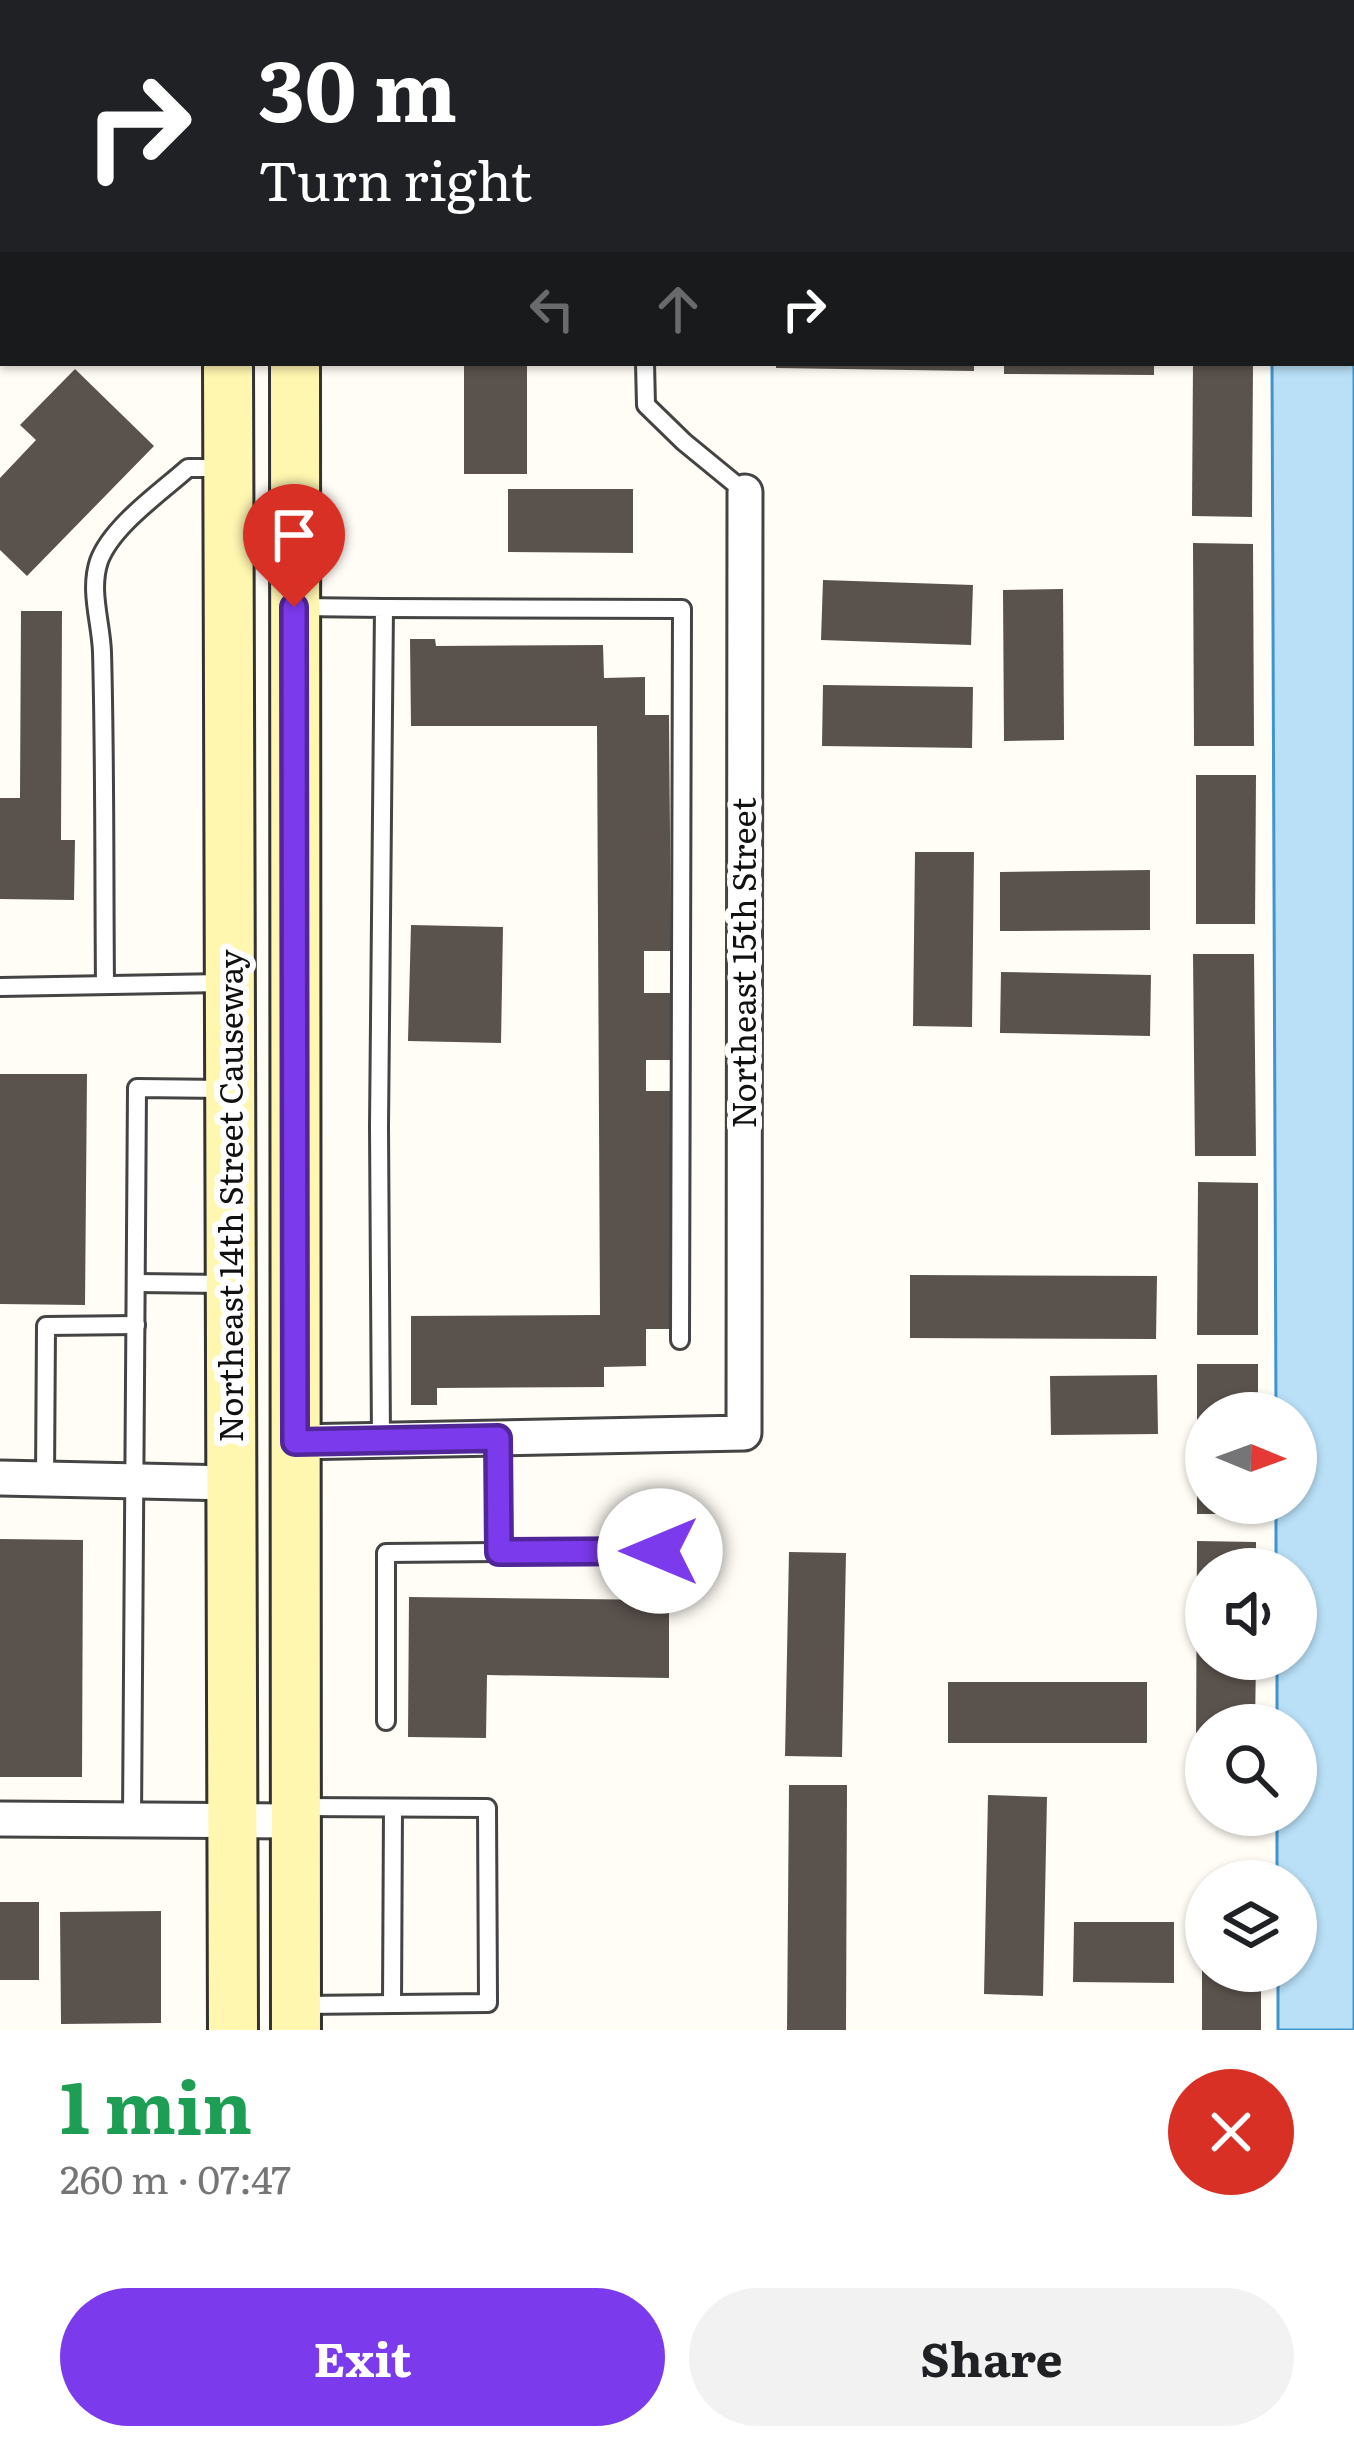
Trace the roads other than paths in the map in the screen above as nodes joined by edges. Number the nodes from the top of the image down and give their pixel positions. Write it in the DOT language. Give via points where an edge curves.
graph roads {
  1 [pos="228,366"];
  2 [pos="295,366"];
  3 [pos="645,366"];
  4 [pos="229,468"];
  5 [pos="745,492"];
  6 [pos="294,607"];
  7 [pos="384,608"];
  8 [pos="230,983"];
  9 [pos="105,985"];
  10 [pos="0,987"];
  11 [pos="230,1090"];
  12 [pos="136,1283"];
  13 [pos="232,1301"];
  14 [pos="136,1325"];
  15 [pos="680,1340"];
  16 [pos="498,1438"];
  17 [pos="380,1440"];
  18 [pos="295,1442"];
  19 [pos="0,1478"];
  20 [pos="45,1479"];
  21 [pos="135,1481"];
  22 [pos="232,1483"];
  23 [pos="700,1551"];
  24 [pos="499,1552"];
  25 [pos="386,1721"];
  26 [pos="392,1808"];
  27 [pos="296,1814"];
  28 [pos="0,1819"];
  29 [pos="132,1820"];
  30 [pos="233,1821"];
  31 [pos="392,2004"];
  32 [pos="296,2018"];
  33 [pos="233,2030"];
  1 -- 4 [label="main road, Northeast 14th Street Causeway"];
  2 -- 6 [label="main road, Northeast 14th Street Causeway"];
  3 -- 5 [label="lane" via="646,405"];
  4 -- 8 [label="main road, Northeast 14th Street Causeway"];
  4 -- 9 [label="lane" via="188,468 121,528 98,563"];
  5 -- 16 [label="street, Northeast 15th Street" via="744,1433"];
  6 -- 7 [label="lane"];
  6 -- 18 [label="main road, Northeast 14th Street Causeway"];
  7 -- 15 [label="lane" via="682,609"];
  7 -- 17 [label="lane"];
  8 -- 9 [label="lane"];
  8 -- 11 [label="main road, Northeast 14th Street Causeway"];
  9 -- 10 [label="lane"];
  11 -- 12 [label="lane" via="137,1088"];
  11 -- 13 [label="main road, Northeast 14th Street Causeway"];
  12 -- 13 [label="lane"];
  12 -- 14 [label="lane"];
  13 -- 18 [label="main road" via="258,1409"];
  13 -- 22 [label="main road, Northeast 14th Street Causeway"];
  14 -- 20 [label="lane" via="46,1326"];
  14 -- 21 [label="lane"];
  16 -- 17 [label="street"];
  16 -- 24 [label="lane"];
  17 -- 18 [label="street"];
  18 -- 27 [label="main road, Northeast 14th Street Causeway"];
  19 -- 20 [label="street"];
  20 -- 21 [label="street"];
  21 -- 22 [label="street"];
  21 -- 29 [label="lane"];
  22 -- 30 [label="main road, Northeast 14th Street Causeway"];
  23 -- 24 [label="lane"];
  24 -- 25 [label="lane" via="386,1553"];
  26 -- 27 [label="lane"];
  26 -- 31 [label="lane"];
  26 -- 31 [label="lane" via="487,1808 488,2003"];
  27 -- 30 [label="street"];
  27 -- 32 [label="main road, Northeast 14th Street Causeway"];
  28 -- 29 [label="street"];
  29 -- 30 [label="street"];
  30 -- 33 [label="main road, Northeast 14th Street Causeway"];
  31 -- 32 [label="lane"];
}
